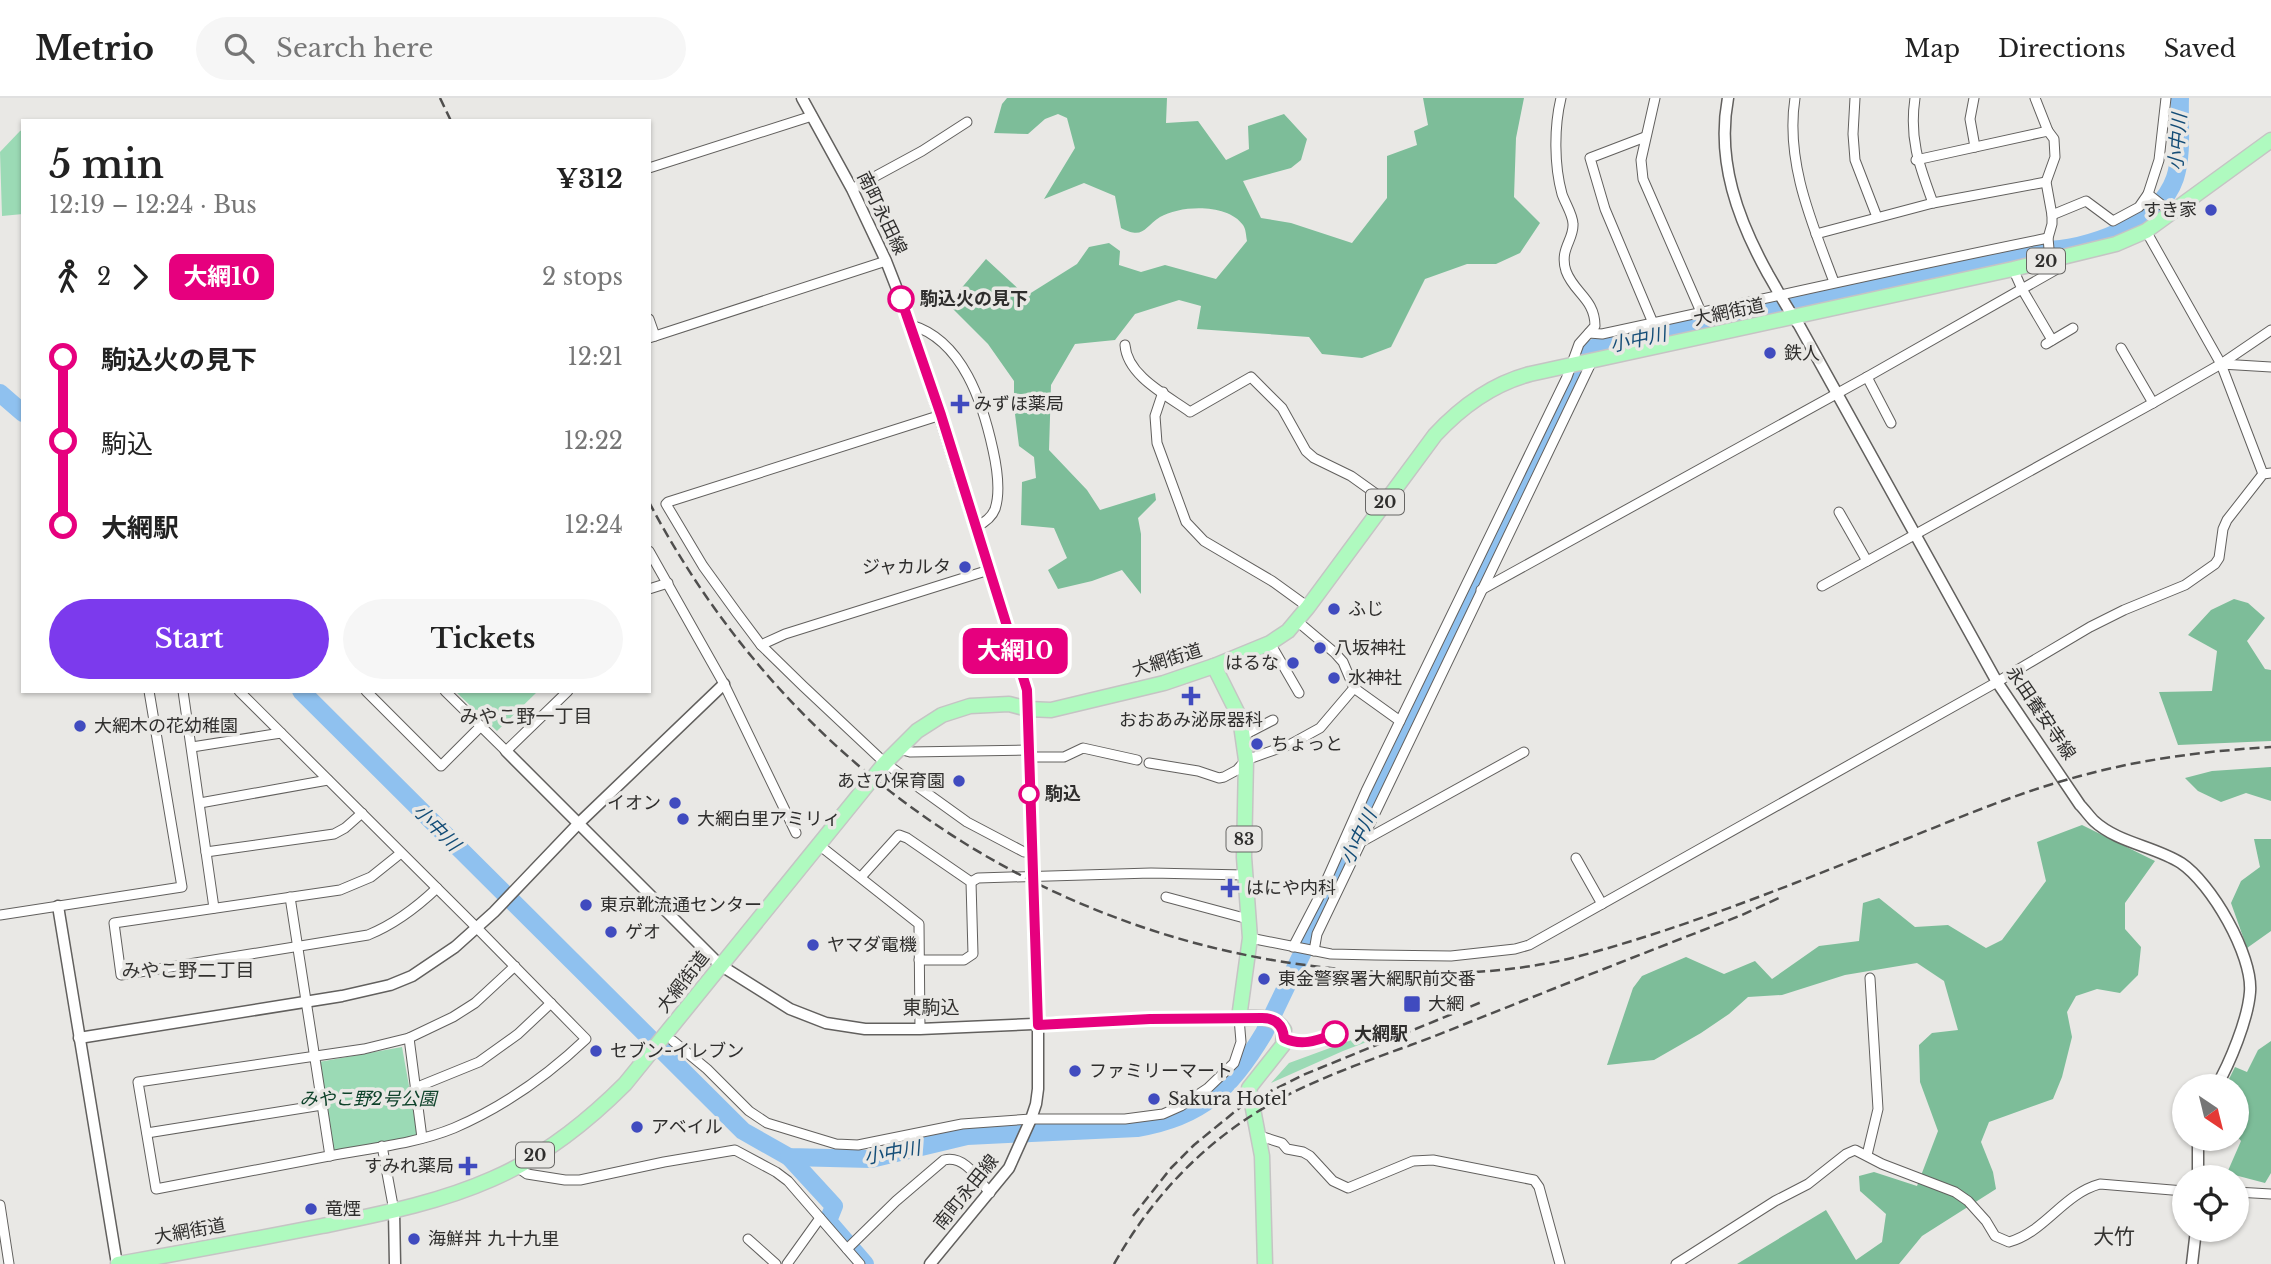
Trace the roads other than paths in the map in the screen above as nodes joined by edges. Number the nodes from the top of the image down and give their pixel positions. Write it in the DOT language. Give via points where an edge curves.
graph roads {
  1 [pos="802,98"];
  2 [pos="1561,98"];
  3 [pos="1655,98"];
  4 [pos="1728,98"];
  5 [pos="1795,98"];
  6 [pos="1855,98"];
  7 [pos="1915,98"];
  8 [pos="1973,98"];
  9 [pos="2035,98"];
  10 [pos="2166,98"];
  11 [pos="812,116"];
  12 [pos="967,122"];
  13 [pos="2048,131"];
  14 [pos="1645,137"];
  15 [pos="2271,140"];
  16 [pos="1975,147"];
  17 [pos="1916,160"];
  18 [pos="651,167"];
  19 [pos="2046,182"];
  20 [pos="852,189"];
  21 [pos="2148,194"];
  22 [pos="1933,203"];
  23 [pos="2172,213"];
  24 [pos="2052,215"];
  25 [pos="1877,217"];
  26 [pos="2146,231"];
  27 [pos="1816,234"];
  28 [pos="2048,238"];
  29 [pos="2053,259"];
  30 [pos="886,261"];
  31 [pos="2013,268"];
  32 [pos="1834,282"];
  33 [pos="2022,289"];
  34 [pos="1780,296"];
  35 [pos="1700,312"];
  36 [pos="1793,317"];
  37 [pos="1653,323"];
  38 [pos="911,325"];
  39 [pos="2073,328"];
  40 [pos="2271,330"];
  41 [pos="1589,333"];
  42 [pos="652,337"];
  43 [pos="1125,345"];
  44 [pos="2121,348"];
  45 [pos="1592,361"];
  46 [pos="2221,364"];
  47 [pos="1573,365"];
  48 [pos="2271,367"];
  49 [pos="1867,377"];
  50 [pos="1163,392"];
  51 [pos="1838,393"];
  52 [pos="2153,403"];
  53 [pos="941,415"];
  54 [pos="1891,423"];
  55 [pos="2267,474"];
  56 [pos="1386,501"];
  57 [pos="1839,512"];
  58 [pos="976,527"];
  59 [pos="1915,534"];
  60 [pos="651,554"];
  61 [pos="1867,561"];
  62 [pos="989,570"];
  63 [pos="668,583"];
  64 [pos="1822,586"];
  65 [pos="651,588"];
  66 [pos="1481,590"];
  67 [pos="1308,607"];
  68 [pos="1297,621"];
  69 [pos="1270,643"];
  70 [pos="761,645"];
  71 [pos="1214,666"];
  72 [pos="1997,682"];
  73 [pos="724,684"];
  74 [pos="1354,688"];
  75 [pos="149,693"];
  76 [pos="183,693"];
  77 [pos="241,693"];
  78 [pos="368,693"];
  79 [pos="447,693"];
  80 [pos="566,693"];
  81 [pos="1298,693"];
  82 [pos="1028,709"];
  83 [pos="1273,720"];
  84 [pos="1400,721"];
  85 [pos="481,726"];
  86 [pos="281,733"];
  87 [pos="1244,735"];
  88 [pos="192,747"];
  89 [pos="899,748"];
  90 [pos="506,751"];
  91 [pos="1524,752"];
  92 [pos="1028,754"];
  93 [pos="1137,760"];
  94 [pos="1246,761"];
  95 [pos="885,763"];
  96 [pos="1149,763"];
  97 [pos="328,780"];
  98 [pos="200,803"];
  99 [pos="362,813"];
  100 [pos="579,823"];
  101 [pos="796,833"];
  102 [pos="1362,842"];
  103 [pos="819,845"];
  104 [pos="206,852"];
  105 [pos="1032,852"];
  106 [pos="401,853"];
  107 [pos="1576,858"];
  108 [pos="1245,874"];
  109 [pos="1032,876"];
  110 [pos="861,877"];
  111 [pos="971,881"];
  112 [pos="437,888"];
  113 [pos="290,897"];
  114 [pos="1166,897"];
  115 [pos="1602,904"];
  116 [pos="58,906"];
  117 [pos="214,908"];
  118 [pos="0,915"];
  119 [pos="1248,919"];
  120 [pos="477,927"];
  121 [pos="1250,938"];
  122 [pos="297,947"];
  123 [pos="1293,947"];
  124 [pos="1314,951"];
  125 [pos="919,960"];
  126 [pos="720,965"];
  127 [pos="515,966"];
  128 [pos="1870,978"];
  129 [pos="307,1002"];
  130 [pos="551,1003"];
  131 [pos="1239,1018"];
  132 [pos="1038,1025"];
  133 [pos="920,1029"];
  134 [pos="79,1038"];
  135 [pos="409,1038"];
  136 [pos="668,1040"];
  137 [pos="315,1056"];
  138 [pos="2223,1074"];
  139 [pos="415,1088"];
  140 [pos="322,1105"];
  141 [pos="1028,1128"];
  142 [pos="147,1133"];
  143 [pos="1260,1136"];
  144 [pos="422,1138"];
  145 [pos="382,1146"];
  146 [pos="1867,1155"];
  147 [pos="330,1156"];
  148 [pos="517,1167"];
  149 [pos="2172,1190"];
  150 [pos="990,1193"];
  151 [pos="2249,1193"];
  152 [pos="2271,1195"];
  153 [pos="0,1205"];
  154 [pos="394,1211"];
  155 [pos="820,1217"];
  156 [pos="748,1239"];
  157 [pos="2195,1242"];
  158 [pos="847,1249"];
  159 [pos="9,1264"];
  160 [pos="118,1264"];
  161 [pos="395,1264"];
  162 [pos="776,1264"];
  163 [pos="787,1264"];
  164 [pos="860,1264"];
  165 [pos="930,1264"];
  166 [pos="1265,1264"];
  167 [pos="1560,1264"];
  168 [pos="1676,1264"];
  169 [pos="2192,1264"];
  1 -- 11 [label="street, 南町永田線"];
  2 -- 41 [label="street" via="1558,169 1573,225 1564,264 1595,314 1595,326"];
  3 -- 14 [label="street"];
  4 -- 34 [label="street, 永田養安寺線" via="1726,156 1735,203"];
  5 -- 27 [label="street" via="1796,167"];
  6 -- 25 [label="street" via="1855,160"];
  7 -- 17 [label="street" via="1911,123"];
  8 -- 16 [label="street" via="1969,119"];
  9 -- 13 [label="street"];
  10 -- 21 [label="street" via="2159,160"];
  11 -- 18 [label="street"];
  11 -- 20 [label="street, 南町永田線"];
  12 -- 20 [label="street"];
  13 -- 16 [label="street"];
  13 -- 19 [label="street" via="2054,157"];
  14 -- 35 [label="street" via="1643,179"];
  14 -- 37 [label="street" via="1590,158 1605,209"];
  15 -- 23 [label="main road, 大網街道 / 20"];
  16 -- 17 [label="street"];
  17 -- 22 [label="street"];
  19 -- 22 [label="street"];
  19 -- 24 [label="street"];
  20 -- 30 [label="street, 南町永田線"];
  21 -- 23 [label="street"];
  21 -- 24 [label="street" via="2139,207 2113,221 2085,201"];
  22 -- 25 [label="street"];
  23 -- 26 [label="main road, 大網街道 / 20"];
  24 -- 28 [label="street"];
  25 -- 27 [label="street"];
  26 -- 29 [label="main road, 大網街道 / 20" via="2106,247"];
  26 -- 46 [label="street"];
  27 -- 32 [label="street"];
  28 -- 29 [label="street"];
  28 -- 32 [label="street"];
  29 -- 31 [label="main road, 大網街道 / 20"];
  29 -- 33 [label="street" via="2057,269"];
  30 -- 38 [label="street, 南町永田線"];
  30 -- 42 [label="street"];
  31 -- 33 [label="street"];
  31 -- 36 [label="main road, 大網街道 / 20"];
  32 -- 34 [label="street"];
  33 -- 39 [label="street" via="2049,342"];
  33 -- 49 [label="street"];
  34 -- 35 [label="street"];
  34 -- 36 [label="street, 永田養安寺線"];
  35 -- 37 [label="street"];
  36 -- 45 [label="main road, 大網街道 / 20"];
  36 -- 51 [label="street, 永田養安寺線"];
  37 -- 41 [label="street"];
  38 -- 53 [label="street, 南町永田線"];
  38 -- 58 [label="street" via="922,328 960,363 988,427 998,493 995,511"];
  40 -- 46 [label="street"];
  41 -- 47 [label="street" via="1579,344"];
  43 -- 50 [label="street" via="1133,366"];
  44 -- 52 [label="street"];
  45 -- 47 [label="main road, 大網街道 / 20"];
  45 -- 66 [label="street"];
  46 -- 48 [label="street"];
  46 -- 52 [label="street"];
  46 -- 55 [label="street"];
  47 -- 56 [label="main road, 大網街道 / 20" via="1515,378 1472,401 1435,435"];
  47 -- 84 [label="street"];
  49 -- 51 [label="street"];
  49 -- 54 [label="street"];
  50 -- 56 [label="street" via="1191,412 1251,377 1282,408 1306,452"];
  50 -- 67 [label="street" via="1155,416 1157,443 1186,522 1204,541"];
  51 -- 59 [label="street, 永田養安寺線"];
  51 -- 66 [label="street"];
  52 -- 59 [label="street"];
  53 -- 58 [label="street, 南町永田線"];
  53 -- 70 [label="street" via="668,502 704,566"];
  55 -- 72 [label="street" via="2227,520 2215,564 2185,585 2124,610"];
  56 -- 67 [label="main road, 大網街道 / 20"];
  57 -- 61 [label="street"];
  58 -- 62 [label="street, 南町永田線"];
  59 -- 61 [label="street"];
  59 -- 72 [label="street, 永田養安寺線"];
  60 -- 63 [label="street"];
  61 -- 64 [label="street"];
  62 -- 70 [label="street"];
  62 -- 82 [label="street, 南町永田線" via="1027,690"];
  63 -- 65 [label="street"];
  63 -- 73 [label="street"];
  66 -- 102 [label="street"];
  67 -- 68 [label="main road, 大網街道 / 20"];
  68 -- 69 [label="main road, 大網街道 / 20"];
  68 -- 74 [label="street" via="1335,653"];
  69 -- 71 [label="main road, 大網街道 / 20"];
  69 -- 81 [label="street"];
  70 -- 95 [label="street"];
  71 -- 82 [label="main road, 大網街道 / 20" via="1113,696 1051,710"];
  71 -- 87 [label="main road, 83"];
  72 -- 115 [label="street"];
  72 -- 138 [label="street, 永田養安寺線" via="2095,822 2179,862 2209,890 2233,931 2250,989"];
  73 -- 100 [label="street"];
  73 -- 101 [label="street"];
  74 -- 84 [label="street"];
  74 -- 94 [label="street" via="1320,728"];
  75 -- 116 [label="street" via="182,887"];
  76 -- 88 [label="street"];
  77 -- 86 [label="street"];
  78 -- 85 [label="street" via="441,766"];
  79 -- 85 [label="street"];
  80 -- 90 [label="street"];
  82 -- 89 [label="main road, 大網街道 / 20" via="1009,704 959,709 917,730"];
  82 -- 92 [label="street, 南町永田線"];
  83 -- 87 [label="street"];
  84 -- 123 [label="street"];
  85 -- 90 [label="street"];
  86 -- 88 [label="street"];
  86 -- 97 [label="street"];
  87 -- 94 [label="main road, 83"];
  88 -- 98 [label="street"];
  89 -- 92 [label="street"];
  89 -- 95 [label="main road, 大網街道 / 20"];
  90 -- 100 [label="street"];
  91 -- 102 [label="street"];
  92 -- 93 [label="street" via="1064,757 1083,748"];
  92 -- 105 [label="street, 南町永田線"];
  94 -- 96 [label="street" via="1219,778"];
  94 -- 108 [label="main road, 83"];
  95 -- 103 [label="main road, 大網街道 / 20"];
  95 -- 105 [label="street" via="967,822"];
  97 -- 98 [label="street"];
  97 -- 99 [label="street"];
  98 -- 104 [label="street"];
  99 -- 104 [label="street" via="334,834"];
  99 -- 106 [label="street"];
  100 -- 120 [label="street"];
  100 -- 126 [label="street"];
  102 -- 124 [label="street" via="1317,933"];
  103 -- 110 [label="street"];
  103 -- 126 [label="main road, 大網街道 / 20"];
  104 -- 117 [label="street"];
  105 -- 109 [label="street, 南町永田線"];
  106 -- 112 [label="street"];
  106 -- 113 [label="street" via="356,885"];
  107 -- 115 [label="street"];
  108 -- 109 [label="street"];
  108 -- 119 [label="main road, 83"];
  109 -- 111 [label="street"];
  109 -- 132 [label="street, 南町永田線"];
  110 -- 111 [label="street" via="898,835"];
  110 -- 125 [label="street" via="919,924"];
  111 -- 125 [label="street" via="973,954 964,960"];
  112 -- 120 [label="street"];
  112 -- 122 [label="street" via="388,927 350,939"];
  113 -- 117 [label="street"];
  113 -- 122 [label="street"];
  114 -- 119 [label="street"];
  115 -- 124 [label="street" via="1515,949 1451,956"];
  116 -- 118 [label="street"];
  116 -- 134 [label="street"];
  117 -- 122 [label="street" via="114,923 121,975"];
  119 -- 121 [label="main road, 83"];
  120 -- 127 [label="street"];
  120 -- 129 [label="street" via="412,976 365,992"];
  121 -- 123 [label="street"];
  121 -- 131 [label="main road, 83"];
  122 -- 129 [label="street"];
  123 -- 124 [label="street"];
  125 -- 133 [label="street"];
  126 -- 133 [label="street" via="790,1009 826,1023 865,1029"];
  126 -- 136 [label="main road, 大網街道 / 20"];
  127 -- 130 [label="street"];
  127 -- 135 [label="street" via="475,1003"];
  128 -- 146 [label="street" via="1878,1109"];
  129 -- 134 [label="street"];
  129 -- 137 [label="street"];
  130 -- 139 [label="street" via="479,1062"];
  130 -- 144 [label="street" via="586,1039 546,1075 502,1105"];
  131 -- 132 [label="street"];
  131 -- 141 [label="street" via="1241,1042 1234,1063 1181,1106 1153,1117 1051,1121"];
  131 -- 143 [label="main road" via="1269,1018 1284,1030 1283,1045 1249,1088"];
  132 -- 133 [label="street"];
  132 -- 141 [label="street, 南町永田線" via="1038,1089"];
  134 -- 160 [label="street"];
  135 -- 137 [label="street"];
  135 -- 139 [label="street"];
  136 -- 141 [label="street" via="766,1123 836,1144 892,1139 962,1124"];
  136 -- 148 [label="main road, 大網街道 / 20" via="606,1103"];
  137 -- 140 [label="street"];
  137 -- 142 [label="street" via="138,1082"];
  139 -- 144 [label="street"];
  140 -- 142 [label="street"];
  140 -- 147 [label="street"];
  141 -- 150 [label="street, 南町永田線" via="1009,1168"];
  142 -- 147 [label="street" via="156,1189"];
  143 -- 166 [label="main road"];
  143 -- 167 [label="street" via="1310,1156 1333,1181 1348,1188 1423,1160 1534,1180"];
  144 -- 145 [label="street"];
  145 -- 147 [label="street"];
  145 -- 154 [label="street"];
  146 -- 149 [label="street" via="1955,1192 1968,1201 1995,1236 2009,1242 2032,1233 2087,1188 2100,1184"];
  146 -- 168 [label="street" via="1855,1150 1846,1154 1808,1184"];
  148 -- 154 [label="main road, 大網街道 / 20"];
  148 -- 155 [label="street" via="527,1174 580,1180 736,1150 788,1181"];
  150 -- 158 [label="street" via="961,1161 949,1158"];
  150 -- 165 [label="street, 南町永田線"];
  151 -- 152 [label="street"];
  153 -- 159 [label="street"];
  154 -- 160 [label="main road, 大網街道 / 20"];
  154 -- 161 [label="street"];
  155 -- 158 [label="street"];
  155 -- 163 [label="street"];
  156 -- 162 [label="street"];
  157 -- 169 [label="street"];
  158 -- 164 [label="street"];
}
